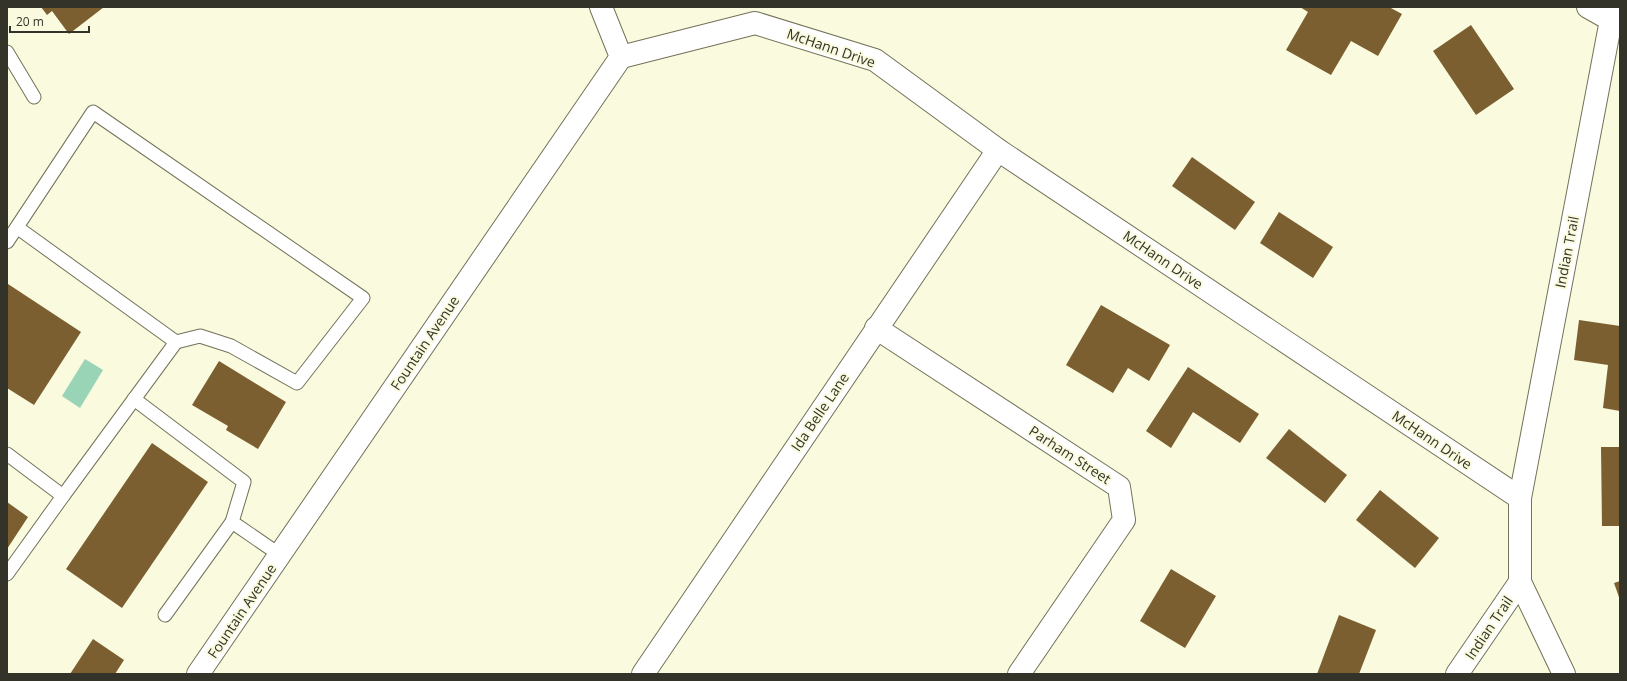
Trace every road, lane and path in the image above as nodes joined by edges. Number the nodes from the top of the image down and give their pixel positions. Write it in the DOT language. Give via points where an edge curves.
graph roads {
  1 [pos="601,7"];
  2 [pos="1588,7"];
  3 [pos="1616,17"];
  4 [pos="7,52"];
  5 [pos="621,56"];
  6 [pos="34,97"];
  7 [pos="998,150"];
  8 [pos="18,228"];
  9 [pos="7,242"];
  10 [pos="876,328"];
  11 [pos="176,342"];
  12 [pos="134,400"];
  13 [pos="7,454"];
  14 [pos="63,496"];
  15 [pos="1520,498"];
  16 [pos="232,522"];
  17 [pos="280,555"];
  18 [pos="7,574"];
  19 [pos="1520,582"];
  20 [pos="165,615"];
  21 [pos="198,674"];
  22 [pos="643,674"];
  23 [pos="1019,674"];
  24 [pos="1457,674"];
  25 [pos="1564,674"];
  1 -- 5 [label="street"];
  2 -- 3 [label="street"];
  3 -- 15 [label="street, Indian Trail"];
  4 -- 6 [label="lane"];
  5 -- 7 [label="street, McHann Drive" via="754,23 875,60"];
  5 -- 17 [label="street, Fountain Avenue"];
  7 -- 10 [label="street, Ida Belle Lane"];
  7 -- 15 [label="street, McHann Drive"];
  8 -- 9 [label="lane"];
  8 -- 11 [label="lane"];
  8 -- 11 [label="lane" via="93,112 362,298 297,383 230,346 200,336"];
  10 -- 22 [label="street, Ida Belle Lane"];
  10 -- 23 [label="street, Parham Street" via="1119,487 1124,520"];
  11 -- 12 [label="lane"];
  12 -- 14 [label="lane"];
  12 -- 16 [label="lane" via="244,482"];
  13 -- 14 [label="lane"];
  14 -- 18 [label="lane"];
  15 -- 19 [label="street"];
  16 -- 17 [label="lane"];
  16 -- 20 [label="lane"];
  17 -- 21 [label="street, Fountain Avenue"];
  19 -- 24 [label="street, Indian Trail"];
  19 -- 25 [label="street"];
}
